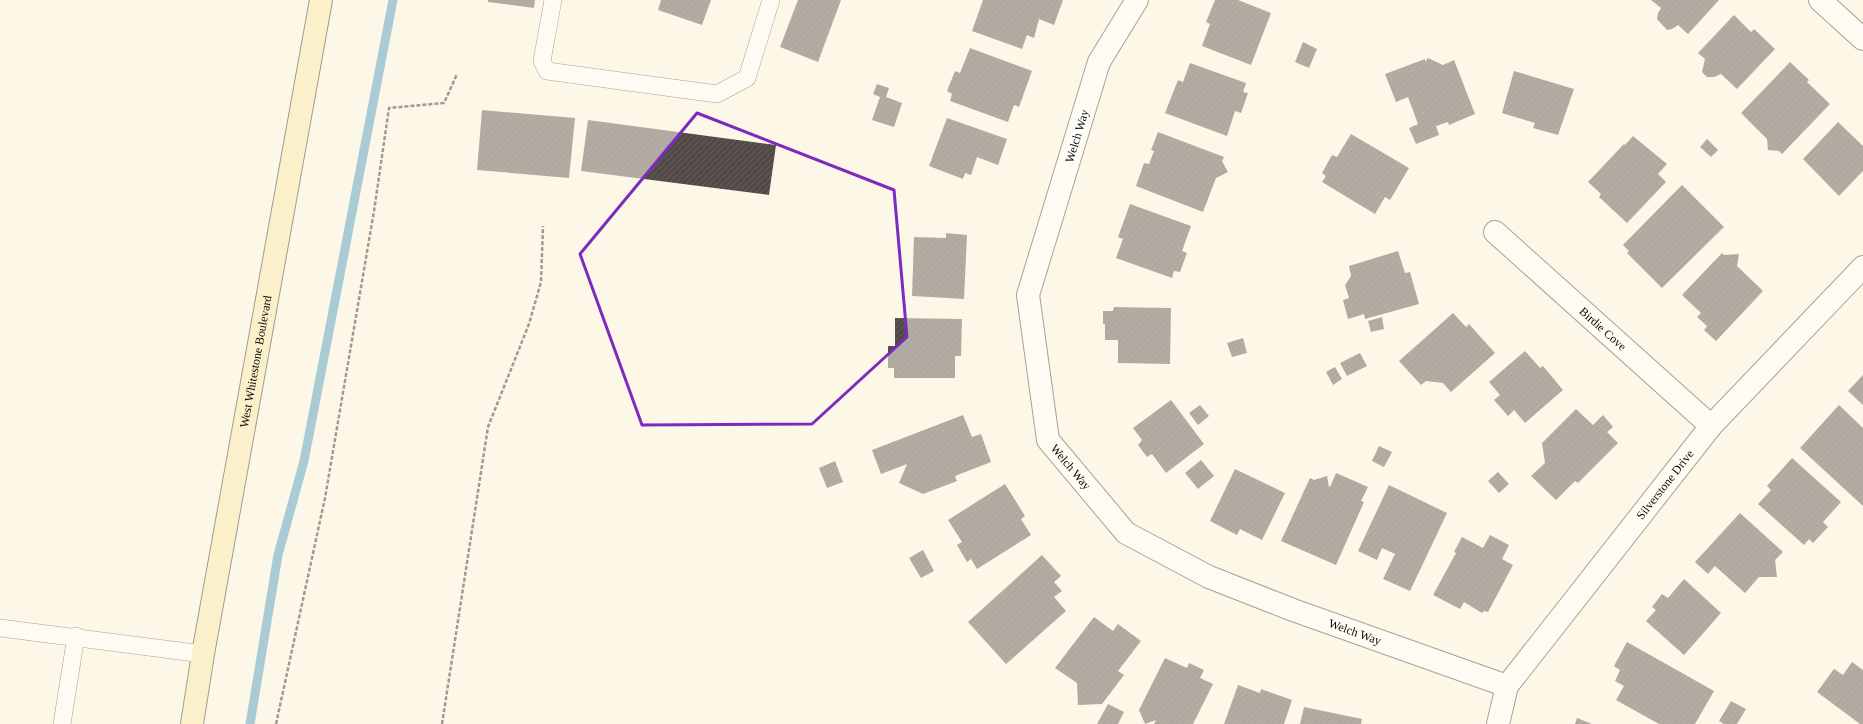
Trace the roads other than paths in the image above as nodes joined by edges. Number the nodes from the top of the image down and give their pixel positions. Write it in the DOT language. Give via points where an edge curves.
graph roads {
  1 [pos="321,0"];
  2 [pos="553,0"];
  3 [pos="772,0"];
  4 [pos="1137,0"];
  5 [pos="1820,0"];
  6 [pos="1863,39"];
  7 [pos="1495,232"];
  8 [pos="1863,267"];
  9 [pos="1711,426"];
  10 [pos="0,628"];
  11 [pos="76,636"];
  12 [pos="203,654"];
  13 [pos="1507,686"];
  14 [pos="62,724"];
  15 [pos="192,724"];
  16 [pos="1498,724"];
  1 -- 12 [label="main road, West Whitestone Boulevard"];
  2 -- 3 [label="lane" via="542,61 546,71 717,94 747,78"];
  4 -- 13 [label="street, Welch Way" via="1099,62 1028,295 1048,440 1126,533 1209,577 1293,610"];
  5 -- 6 [label="street"];
  7 -- 9 [label="street, Birdie Cove"];
  8 -- 9 [label="street, Silverstone Drive"];
  9 -- 13 [label="street, Silverstone Drive"];
  10 -- 11 [label="lane"];
  11 -- 12 [label="lane"];
  11 -- 14 [label="lane"];
  12 -- 15 [label="main road, West Whitestone Boulevard"];
  13 -- 16 [label="street, Silverstone Drive"];
}
